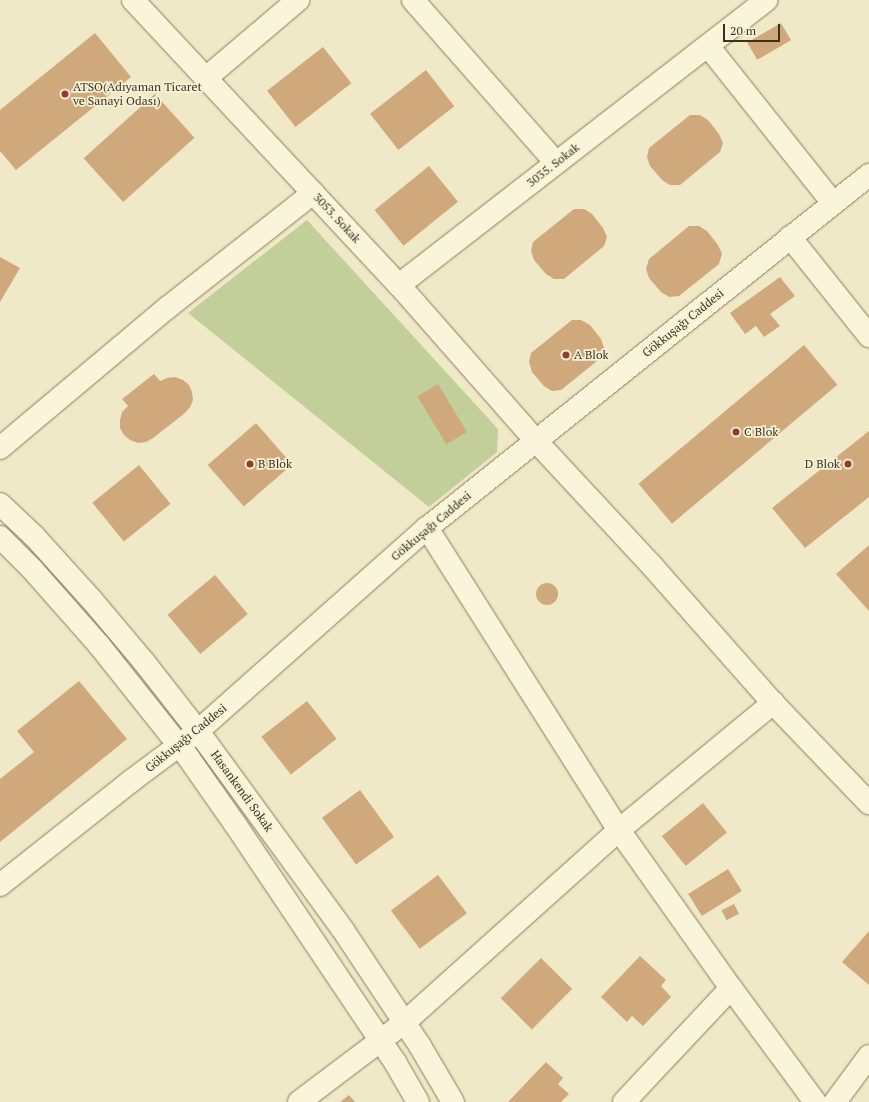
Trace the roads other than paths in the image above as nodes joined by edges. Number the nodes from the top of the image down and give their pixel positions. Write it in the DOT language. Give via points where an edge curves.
graph roads {
  1 [pos="133,0"];
  2 [pos="298,0"];
  3 [pos="413,0"];
  4 [pos="766,0"];
  5 [pos="708,46"];
  6 [pos="206,78"];
  7 [pos="556,163"];
  8 [pos="869,176"];
  9 [pos="313,192"];
  10 [pos="834,203"];
  11 [pos="790,237"];
  12 [pos="399,285"];
  13 [pos="869,336"];
  14 [pos="536,441"];
  15 [pos="0,448"];
  16 [pos="0,504"];
  17 [pos="426,528"];
  18 [pos="0,537"];
  19 [pos="773,703"];
  20 [pos="198,731"];
  21 [pos="179,745"];
  22 [pos="869,803"];
  23 [pos="619,830"];
  24 [pos="0,885"];
  25 [pos="731,988"];
  26 [pos="405,1022"];
  27 [pos="381,1041"];
  28 [pos="869,1056"];
  29 [pos="299,1102"];
  30 [pos="418,1102"];
  31 [pos="453,1102"];
  32 [pos="624,1102"];
  33 [pos="815,1102"];
  34 [pos="835,1102"];
  1 -- 6 [label="street, 3053. Sokak"];
  2 -- 6 [label="street"];
  3 -- 7 [label="street"];
  4 -- 5 [label="street, 3035. Sokak"];
  5 -- 7 [label="street, 3035. Sokak"];
  5 -- 10 [label="street"];
  6 -- 9 [label="street, 3053. Sokak"];
  7 -- 12 [label="street, 3035. Sokak"];
  8 -- 10 [label="street, Gökkuşağı Caddesi"];
  9 -- 12 [label="street, 3053. Sokak"];
  9 -- 15 [label="street" via="167,308"];
  10 -- 11 [label="street, Gökkuşağı Caddesi"];
  11 -- 13 [label="street"];
  11 -- 14 [label="street, Gökkuşağı Caddesi"];
  12 -- 14 [label="street, 3053. Sokak"];
  14 -- 17 [label="street, Gökkuşağı Caddesi"];
  14 -- 19 [label="street, 3053. Sokak"];
  16 -- 20 [label="street, Hasankendi Sokak" via="34,536 91,598"];
  17 -- 20 [label="street, Gökkuşağı Caddesi"];
  17 -- 23 [label="street"];
  18 -- 21 [label="street, Hasankendi Sokak" via="86,630"];
  19 -- 22 [label="street, 3053. Sokak"];
  19 -- 23 [label="street"];
  20 -- 21 [label="street, Gökkuşağı Caddesi"];
  20 -- 26 [label="street, Hasankendi Sokak"];
  21 -- 24 [label="street, Gökkuşağı Caddesi"];
  21 -- 27 [label="street, Hasankendi Sokak"];
  23 -- 25 [label="street"];
  23 -- 26 [label="street"];
  25 -- 32 [label="street"];
  25 -- 33 [label="street"];
  26 -- 27 [label="street"];
  26 -- 31 [label="street, Hasankendi Sokak"];
  27 -- 29 [label="street"];
  27 -- 30 [label="street, Hasankendi Sokak"];
  28 -- 34 [label="street"];
}
